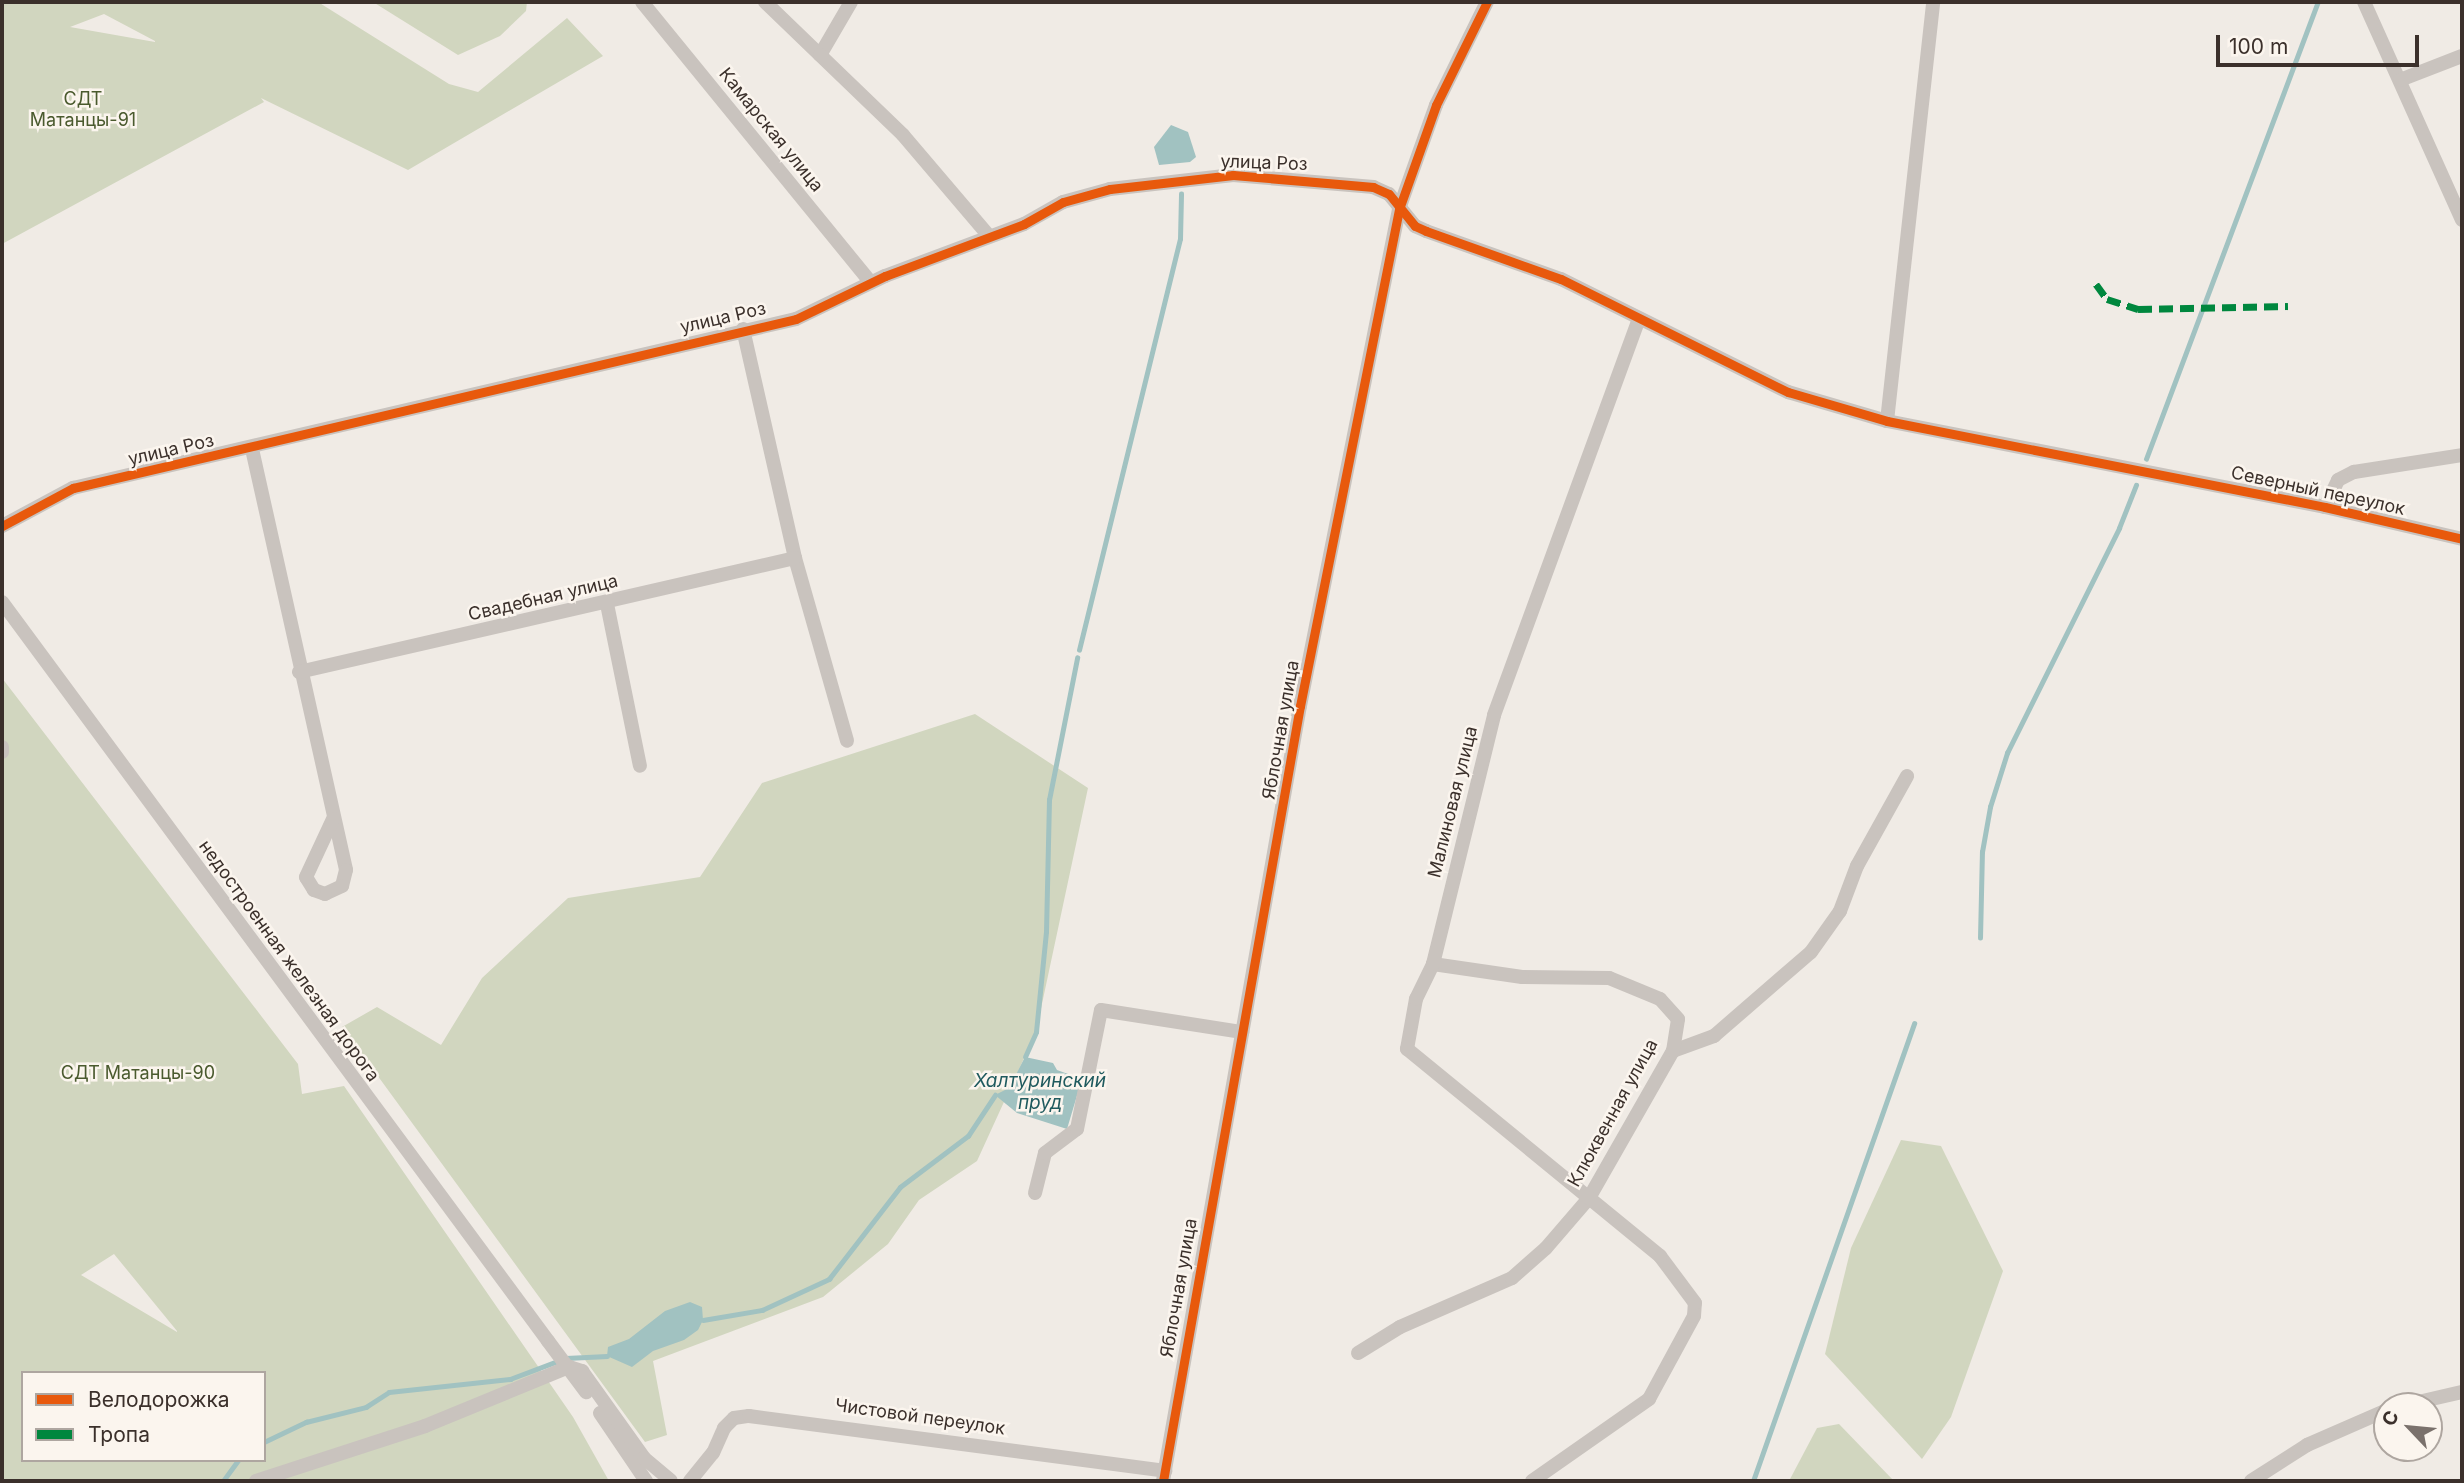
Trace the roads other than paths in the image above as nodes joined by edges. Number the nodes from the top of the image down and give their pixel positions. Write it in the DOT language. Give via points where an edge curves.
graph roads {
  1 [pos="642,2"];
  2 [pos="765,2"];
  3 [pos="851,2"];
  4 [pos="1487,2"];
  5 [pos="1933,2"];
  6 [pos="2364,2"];
  7 [pos="820,55"];
  8 [pos="2462,56"];
  9 [pos="2400,80"];
  10 [pos="1399,209"];
  11 [pos="2462,220"];
  12 [pos="988,235"];
  13 [pos="870,283"];
  14 [pos="1639,319"];
  15 [pos="743,329"];
  16 [pos="1887,421"];
  17 [pos="252,449"];
  18 [pos="2462,454"];
  19 [pos="2325,506"];
  20 [pos="2,526"];
  21 [pos="2462,539"];
  22 [pos="795,558"];
  23 [pos="2,602"];
  24 [pos="607,604"];
  25 [pos="299,672"];
  26 [pos="847,741"];
  27 [pos="640,766"];
  28 [pos="1907,776"];
  29 [pos="333,820"];
  30 [pos="1433,964"];
  31 [pos="1242,1032"];
  32 [pos="1673,1051"];
  33 [pos="1035,1193"];
  34 [pos="1589,1198"];
  35 [pos="1359,1353"];
  36 [pos="2373,1416"];
  37 [pos="1164,1476"];
  38 [pos="695,1477"];
  39 [pos="256,1481"];
  40 [pos="646,1481"];
  41 [pos="671,1481"];
  42 [pos="1532,1481"];
  43 [pos="2251,1481"];
  1 -- 13 [label="street, Камарская улица"];
  2 -- 7 [label="street"];
  3 -- 7 [label="street"];
  4 -- 10 [label="street, Яблочная улица" via="1436,105"];
  5 -- 16 [label="street"];
  6 -- 9 [label="street"];
  7 -- 12 [label="street" via="903,135"];
  8 -- 9 [label="street"];
  9 -- 11 [label="street"];
  10 -- 12 [label="street, улица Роз" via="1389,194 1373,187 1233,175 1110,189 1063,202 1024,224"];
  10 -- 14 [label="street, улица Роз" via="1426,231 1561,279"];
  10 -- 31 [label="street, Яблочная улица" via="1300,706"];
  12 -- 13 [label="street, улица Роз"];
  13 -- 15 [label="street, улица Роз" via="796,319"];
  14 -- 16 [label="street, улица Роз" via="1787,392"];
  14 -- 30 [label="street, Малиновая улица" via="1494,715"];
  15 -- 17 [label="street, улица Роз"];
  15 -- 22 [label="street"];
  16 -- 19 [label="street, Северный переулок"];
  17 -- 20 [label="street, улица Роз" via="73,488"];
  17 -- 25 [label="street"];
  18 -- 19 [label="street" via="2354,472 2338,480"];
  19 -- 21 [label="street, Северный переулок"];
  22 -- 24 [label="street, Свадебная улица"];
  22 -- 26 [label="street"];
  23 -- 40 [label="street, недостроенная железная дорога, bridge" via="586,1392"];
  24 -- 25 [label="street, Свадебная улица"];
  24 -- 27 [label="street"];
  25 -- 29 [label="street"];
  28 -- 32 [label="street" via="1857,866 1840,911 1811,952 1714,1035"];
  29 -- 29 [label="street" via="346,879 338,891 325,894 314,890 306,877"];
  30 -- 32 [label="street, Клюквенная улица" via="1522,977 1609,978 1660,999 1678,1019"];
  30 -- 34 [label="street, Малиновая улица" via="1416,999 1407,1049"];
  31 -- 33 [label="street" via="1101,1010 1077,1129 1045,1153"];
  31 -- 37 [label="street, Яблочная улица"];
  32 -- 34 [label="street, Клюквенная улица"];
  34 -- 35 [label="street, Клюквенная улица" via="1546,1248 1512,1278 1400,1327"];
  34 -- 42 [label="street" via="1679,1277 1695,1303 1694,1317 1649,1399"];
  36 -- 43 [label="street" via="2307,1445"];
  37 -- 38 [label="street, Чистовой переулок" via="749,1416 734,1418 724,1428"];
  39 -- 41 [label="street" via="425,1426 569,1367 582,1371 644,1458"];
}
